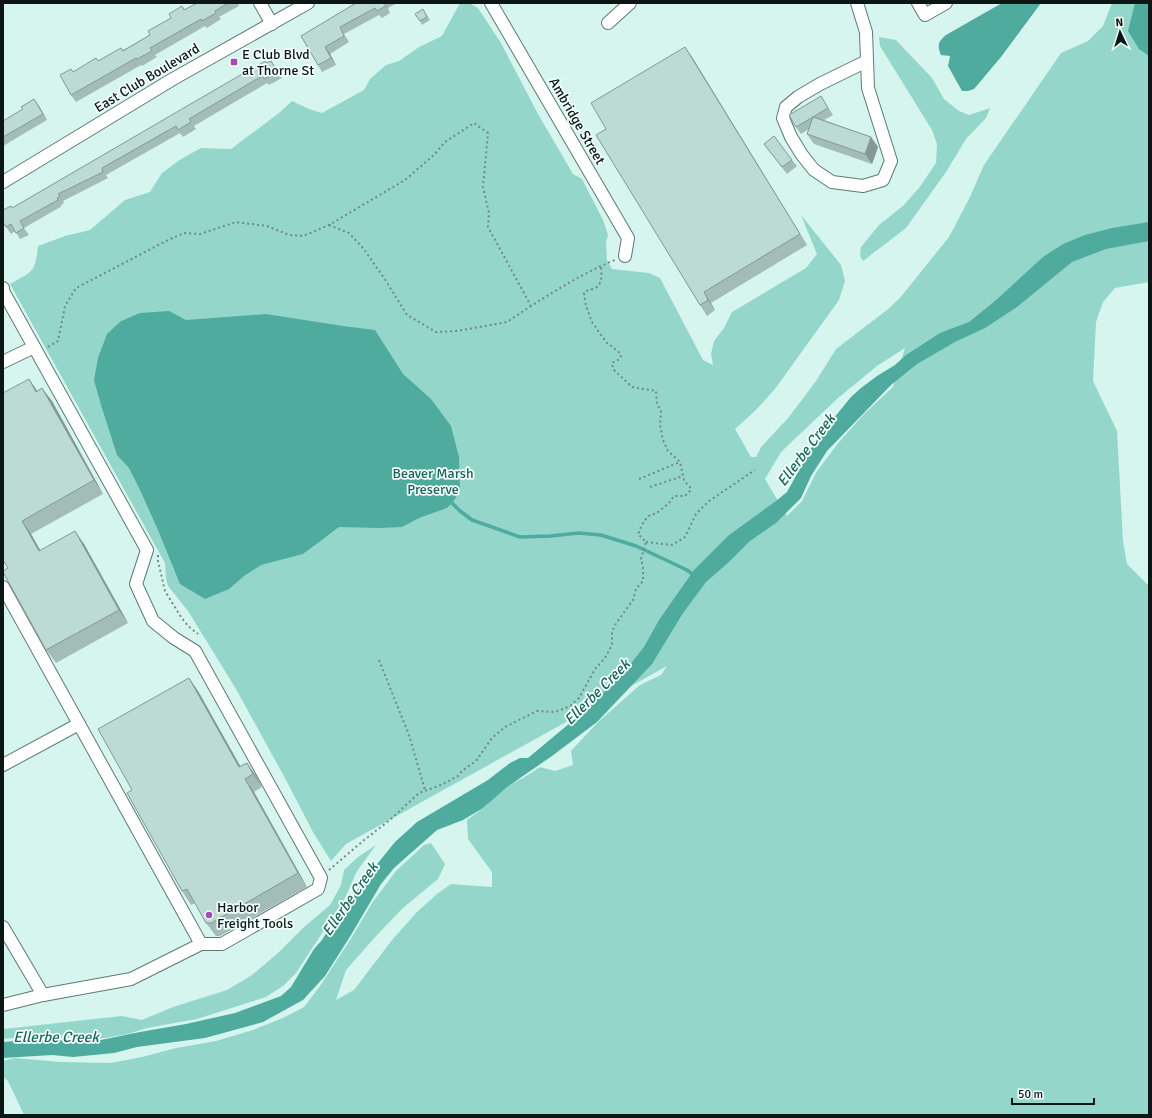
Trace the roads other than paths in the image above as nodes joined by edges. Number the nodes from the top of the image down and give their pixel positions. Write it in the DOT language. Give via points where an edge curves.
graph roads {
  1 [pos="260,3"];
  2 [pos="308,3"];
  3 [pos="491,3"];
  4 [pos="630,3"];
  5 [pos="857,3"];
  6 [pos="918,3"];
  7 [pos="946,3"];
  8 [pos="608,23"];
  9 [pos="272,24"];
  10 [pos="867,61"];
  11 [pos="3,182"];
  12 [pos="625,256"];
  13 [pos="3,288"];
  14 [pos="34,347"];
  15 [pos="3,362"];
  16 [pos="3,587"];
  17 [pos="80,724"];
  18 [pos="3,765"];
  19 [pos="3,927"];
  20 [pos="201,944"];
  21 [pos="43,995"];
  22 [pos="3,1005"];
  1 -- 9 [label="street"];
  2 -- 9 [label="street, East Club Boulevard"];
  3 -- 12 [label="street, Ambridge Street" via="628,238"];
  4 -- 8 [label="street"];
  5 -- 10 [label="street" via="866,32"];
  6 -- 7 [label="street" via="925,15"];
  9 -- 11 [label="street, East Club Boulevard" via="173,79"];
  10 -- 10 [label="street" via="868,88 891,161 883,180 863,186 832,182 814,170 802,155 783,118 784,112 798,97"];
  13 -- 14 [label="street"];
  14 -- 15 [label="street"];
  14 -- 20 [label="street" via="147,550 136,584 153,621 195,651 321,878 318,889 222,944"];
  16 -- 17 [label="street"];
  17 -- 18 [label="street"];
  17 -- 20 [label="street"];
  19 -- 21 [label="street"];
  20 -- 21 [label="street" via="131,979"];
  21 -- 22 [label="street"];
}
